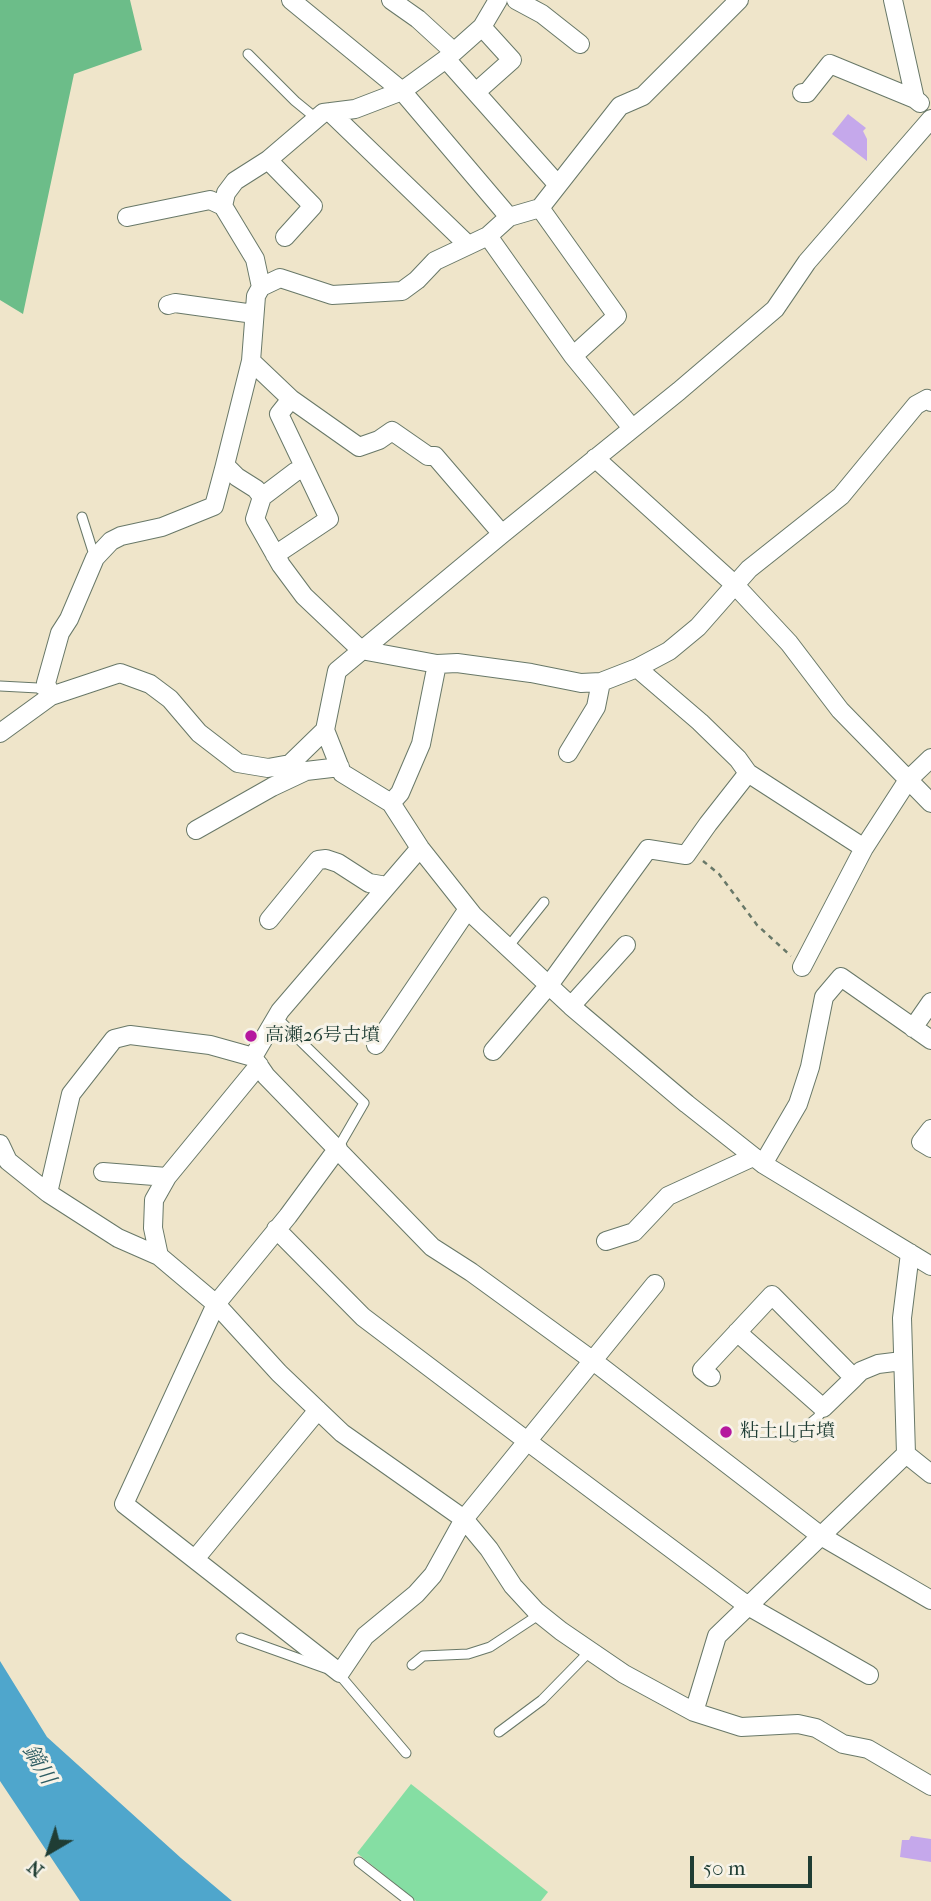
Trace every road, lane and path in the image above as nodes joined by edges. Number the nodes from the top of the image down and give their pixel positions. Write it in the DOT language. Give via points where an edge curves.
graph roads {
  1 [pos="290,0"];
  2 [pos="391,0"];
  3 [pos="498,0"];
  4 [pos="516,0"];
  5 [pos="739,0"];
  6 [pos="893,0"];
  7 [pos="482,27"];
  8 [pos="580,44"];
  9 [pos="248,54"];
  10 [pos="450,55"];
  11 [pos="402,91"];
  12 [pos="476,92"];
  13 [pos="802,93"];
  14 [pos="915,99"];
  15 [pos="323,116"];
  16 [pos="931,121"];
  17 [pos="268,160"];
  18 [pos="558,185"];
  19 [pos="223,206"];
  20 [pos="540,208"];
  21 [pos="509,217"];
  22 [pos="127,218"];
  23 [pos="488,236"];
  24 [pos="285,237"];
  25 [pos="467,244"];
  26 [pos="261,287"];
  27 [pos="168,305"];
  28 [pos="254,314"];
  29 [pos="573,356"];
  30 [pos="251,361"];
  31 [pos="291,399"];
  32 [pos="931,402"];
  33 [pos="632,428"];
  34 [pos="596,458"];
  35 [pos="225,464"];
  36 [pos="303,469"];
  37 [pos="262,497"];
  38 [pos="82,517"];
  39 [pos="502,534"];
  40 [pos="275,555"];
  41 [pos="96,558"];
  42 [pos="734,584"];
  43 [pos="361,650"];
  44 [pos="437,664"];
  45 [pos="637,668"];
  46 [pos="601,682"];
  47 [pos="0,686"];
  48 [pos="51,696"];
  49 [pos="325,730"];
  50 [pos="0,733"];
  51 [pos="568,753"];
  52 [pos="931,758"];
  53 [pos="340,767"];
  54 [pos="748,773"];
  55 [pos="908,780"];
  56 [pos="391,803"];
  57 [pos="931,803"];
  58 [pos="196,830"];
  59 [pos="420,848"];
  60 [pos="864,848"];
  61 [pos="690,850"];
  62 [pos="387,886"];
  63 [pos="544,902"];
  64 [pos="468,909"];
  65 [pos="269,920"];
  66 [pos="626,945"];
  67 [pos="508,947"];
  68 [pos="802,967"];
  69 [pos="548,985"];
  70 [pos="931,1002"];
  71 [pos="571,1006"];
  72 [pos="276,1017"];
  73 [pos="913,1028"];
  74 [pos="931,1040"];
  75 [pos="376,1045"];
  76 [pos="493,1051"];
  77 [pos="256,1061"];
  78 [pos="931,1129"];
  79 [pos="0,1144"];
  80 [pos="338,1148"];
  81 [pos="931,1148"];
  82 [pos="758,1161"];
  83 [pos="103,1172"];
  84 [pos="167,1177"];
  85 [pos="48,1193"];
  86 [pos="276,1229"];
  87 [pos="606,1241"];
  88 [pos="159,1256"];
  89 [pos="924,1256"];
  90 [pos="655,1284"];
  91 [pos="216,1304"];
  92 [pos="737,1332"];
  93 [pos="592,1360"];
  94 [pos="902,1361"];
  95 [pos="711,1377"];
  96 [pos="854,1378"];
  97 [pos="823,1408"];
  98 [pos="318,1410"];
  99 [pos="793,1437"];
  100 [pos="527,1441"];
  101 [pos="906,1454"];
  102 [pos="931,1474"];
  103 [pos="464,1519"];
  104 [pos="821,1536"];
  105 [pos="195,1559"];
  106 [pos="931,1600"];
  107 [pos="748,1606"];
  108 [pos="540,1614"];
  109 [pos="241,1638"];
  110 [pos="590,1651"];
  111 [pos="412,1665"];
  112 [pos="340,1673"];
  113 [pos="869,1675"];
  114 [pos="694,1712"];
  115 [pos="499,1731"];
  116 [pos="405,1753"];
  117 [pos="931,1786"];
  118 [pos="359,1862"];
  119 [pos="409,1901"];
  1 -- 11 [label="street"];
  2 -- 10 [label="street" via="418,19"];
  3 -- 7 [label="street"];
  4 -- 8 [label="street"];
  5 -- 18 [label="street" via="643,96 620,107"];
  6 -- 14 [label="street"];
  7 -- 10 [label="street"];
  7 -- 12 [label="street" via="512,60"];
  9 -- 15 [label="lane" via="295,101"];
  10 -- 11 [label="street"];
  10 -- 12 [label="street"];
  11 -- 15 [label="street"];
  11 -- 21 [label="street"];
  12 -- 18 [label="street"];
  13 -- 14 [label="street" via="807,93 830,64"];
  14 -- 16 [label="street"];
  15 -- 17 [label="street"];
  15 -- 25 [label="street"];
  16 -- 33 [label="street" via="807,262 775,309"];
  17 -- 19 [label="street" via="235,181"];
  17 -- 24 [label="street" via="313,206"];
  18 -- 20 [label="street"];
  19 -- 22 [label="street" via="210,200"];
  19 -- 26 [label="street" via="255,259"];
  20 -- 21 [label="street"];
  20 -- 29 [label="street" via="617,317"];
  21 -- 23 [label="street"];
  23 -- 25 [label="street"];
  23 -- 29 [label="street"];
  25 -- 26 [label="street" via="435,261 402,291 331,295 280,278"];
  26 -- 28 [label="street"];
  27 -- 28 [label="street"];
  28 -- 30 [label="street"];
  29 -- 33 [label="street"];
  30 -- 31 [label="street"];
  30 -- 35 [label="street"];
  31 -- 36 [label="street" via="279,414"];
  31 -- 39 [label="street" via="359,447 392,431 428,456 435,456"];
  32 -- 42 [label="street" via="927,399 916,405 831,506 776,545"];
  33 -- 34 [label="street"];
  34 -- 39 [label="street"];
  34 -- 42 [label="street"];
  35 -- 37 [label="street"];
  35 -- 41 [label="street" via="214,506 162,527 121,536"];
  36 -- 37 [label="street"];
  36 -- 40 [label="street" via="329,519"];
  37 -- 40 [label="street" via="255,519"];
  38 -- 41 [label="lane"];
  39 -- 43 [label="street"];
  40 -- 43 [label="street" via="304,596"];
  41 -- 48 [label="street" via="60,633 46,683"];
  42 -- 45 [label="street" via="698,627 669,651"];
  42 -- 55 [label="street" via="789,643 840,710"];
  43 -- 44 [label="street"];
  43 -- 49 [label="street" via="337,671"];
  44 -- 46 [label="street"];
  44 -- 56 [label="street" via="421,744"];
  45 -- 46 [label="street"];
  45 -- 54 [label="street" via="700,722"];
  46 -- 51 [label="street" via="596,707"];
  47 -- 48 [label="lane" via="38,688"];
  48 -- 49 [label="street" via="120,673 150,684 170,699 199,733 238,764 268,768 290,764"];
  48 -- 50 [label="street"];
  49 -- 53 [label="street"];
  52 -- 55 [label="street"];
  53 -- 56 [label="street" via="342,773"];
  53 -- 58 [label="street" via="306,771"];
  54 -- 60 [label="street"];
  54 -- 61 [label="street"];
  55 -- 57 [label="street"];
  55 -- 60 [label="street"];
  56 -- 59 [label="street"];
  59 -- 62 [label="street"];
  59 -- 64 [label="street"];
  60 -- 68 [label="street"];
  61 -- 68 [label="path" via="719,874 757,925"];
  61 -- 69 [label="street" via="686,855 648,849"];
  62 -- 65 [label="street" via="369,883 338,863 318,860"];
  62 -- 72 [label="street"];
  63 -- 67 [label="lane"];
  64 -- 67 [label="street"];
  64 -- 75 [label="street"];
  66 -- 71 [label="street"];
  67 -- 69 [label="street"];
  69 -- 71 [label="street"];
  69 -- 76 [label="street"];
  70 -- 73 [label="street"];
  71 -- 82 [label="street"];
  72 -- 77 [label="street"];
  72 -- 80 [label="lane" via="364,1103"];
  73 -- 74 [label="street"];
  73 -- 82 [label="street" via="841,977 824,997 798,1104"];
  77 -- 80 [label="street"];
  77 -- 84 [label="street"];
  77 -- 85 [label="street" via="210,1045 130,1035 114,1039 71,1094"];
  78 -- 81 [label="street" via="921,1142"];
  79 -- 85 [label="street" via="8,1161"];
  80 -- 86 [label="street"];
  80 -- 93 [label="street" via="432,1247"];
  82 -- 87 [label="street" via="668,1196 634,1232"];
  82 -- 89 [label="street"];
  83 -- 84 [label="street"];
  84 -- 88 [label="street" via="154,1200"];
  85 -- 88 [label="street" via="118,1238"];
  86 -- 91 [label="street"];
  86 -- 100 [label="street" via="363,1317"];
  88 -- 91 [label="street"];
  89 -- 94 [label="street" via="902,1318"];
  90 -- 93 [label="street"];
  91 -- 98 [label="street"];
  91 -- 105 [label="street" via="124,1504"];
  92 -- 95 [label="street" via="702,1370"];
  92 -- 96 [label="street" via="772,1295"];
  92 -- 97 [label="street"];
  93 -- 100 [label="street"];
  93 -- 104 [label="street"];
  94 -- 96 [label="street" via="878,1364"];
  94 -- 101 [label="street"];
  96 -- 97 [label="street"];
  97 -- 99 [label="lane"];
  98 -- 103 [label="street" via="342,1433"];
  98 -- 105 [label="street"];
  100 -- 103 [label="street"];
  100 -- 107 [label="street"];
  101 -- 102 [label="street"];
  101 -- 104 [label="street"];
  103 -- 108 [label="street" via="513,1586"];
  103 -- 112 [label="street" via="433,1575 365,1636"];
  104 -- 106 [label="street"];
  104 -- 107 [label="street"];
  105 -- 112 [label="street"];
  107 -- 113 [label="street"];
  107 -- 114 [label="street" via="717,1636"];
  108 -- 110 [label="street"];
  108 -- 111 [label="lane" via="490,1647 468,1654 423,1656"];
  109 -- 112 [label="lane"];
  110 -- 114 [label="street"];
  110 -- 115 [label="lane" via="542,1700"];
  112 -- 116 [label="lane"];
  114 -- 117 [label="street" via="741,1727 798,1724 816,1728 843,1744 868,1749"];
  118 -- 119 [label="lane"];
}
